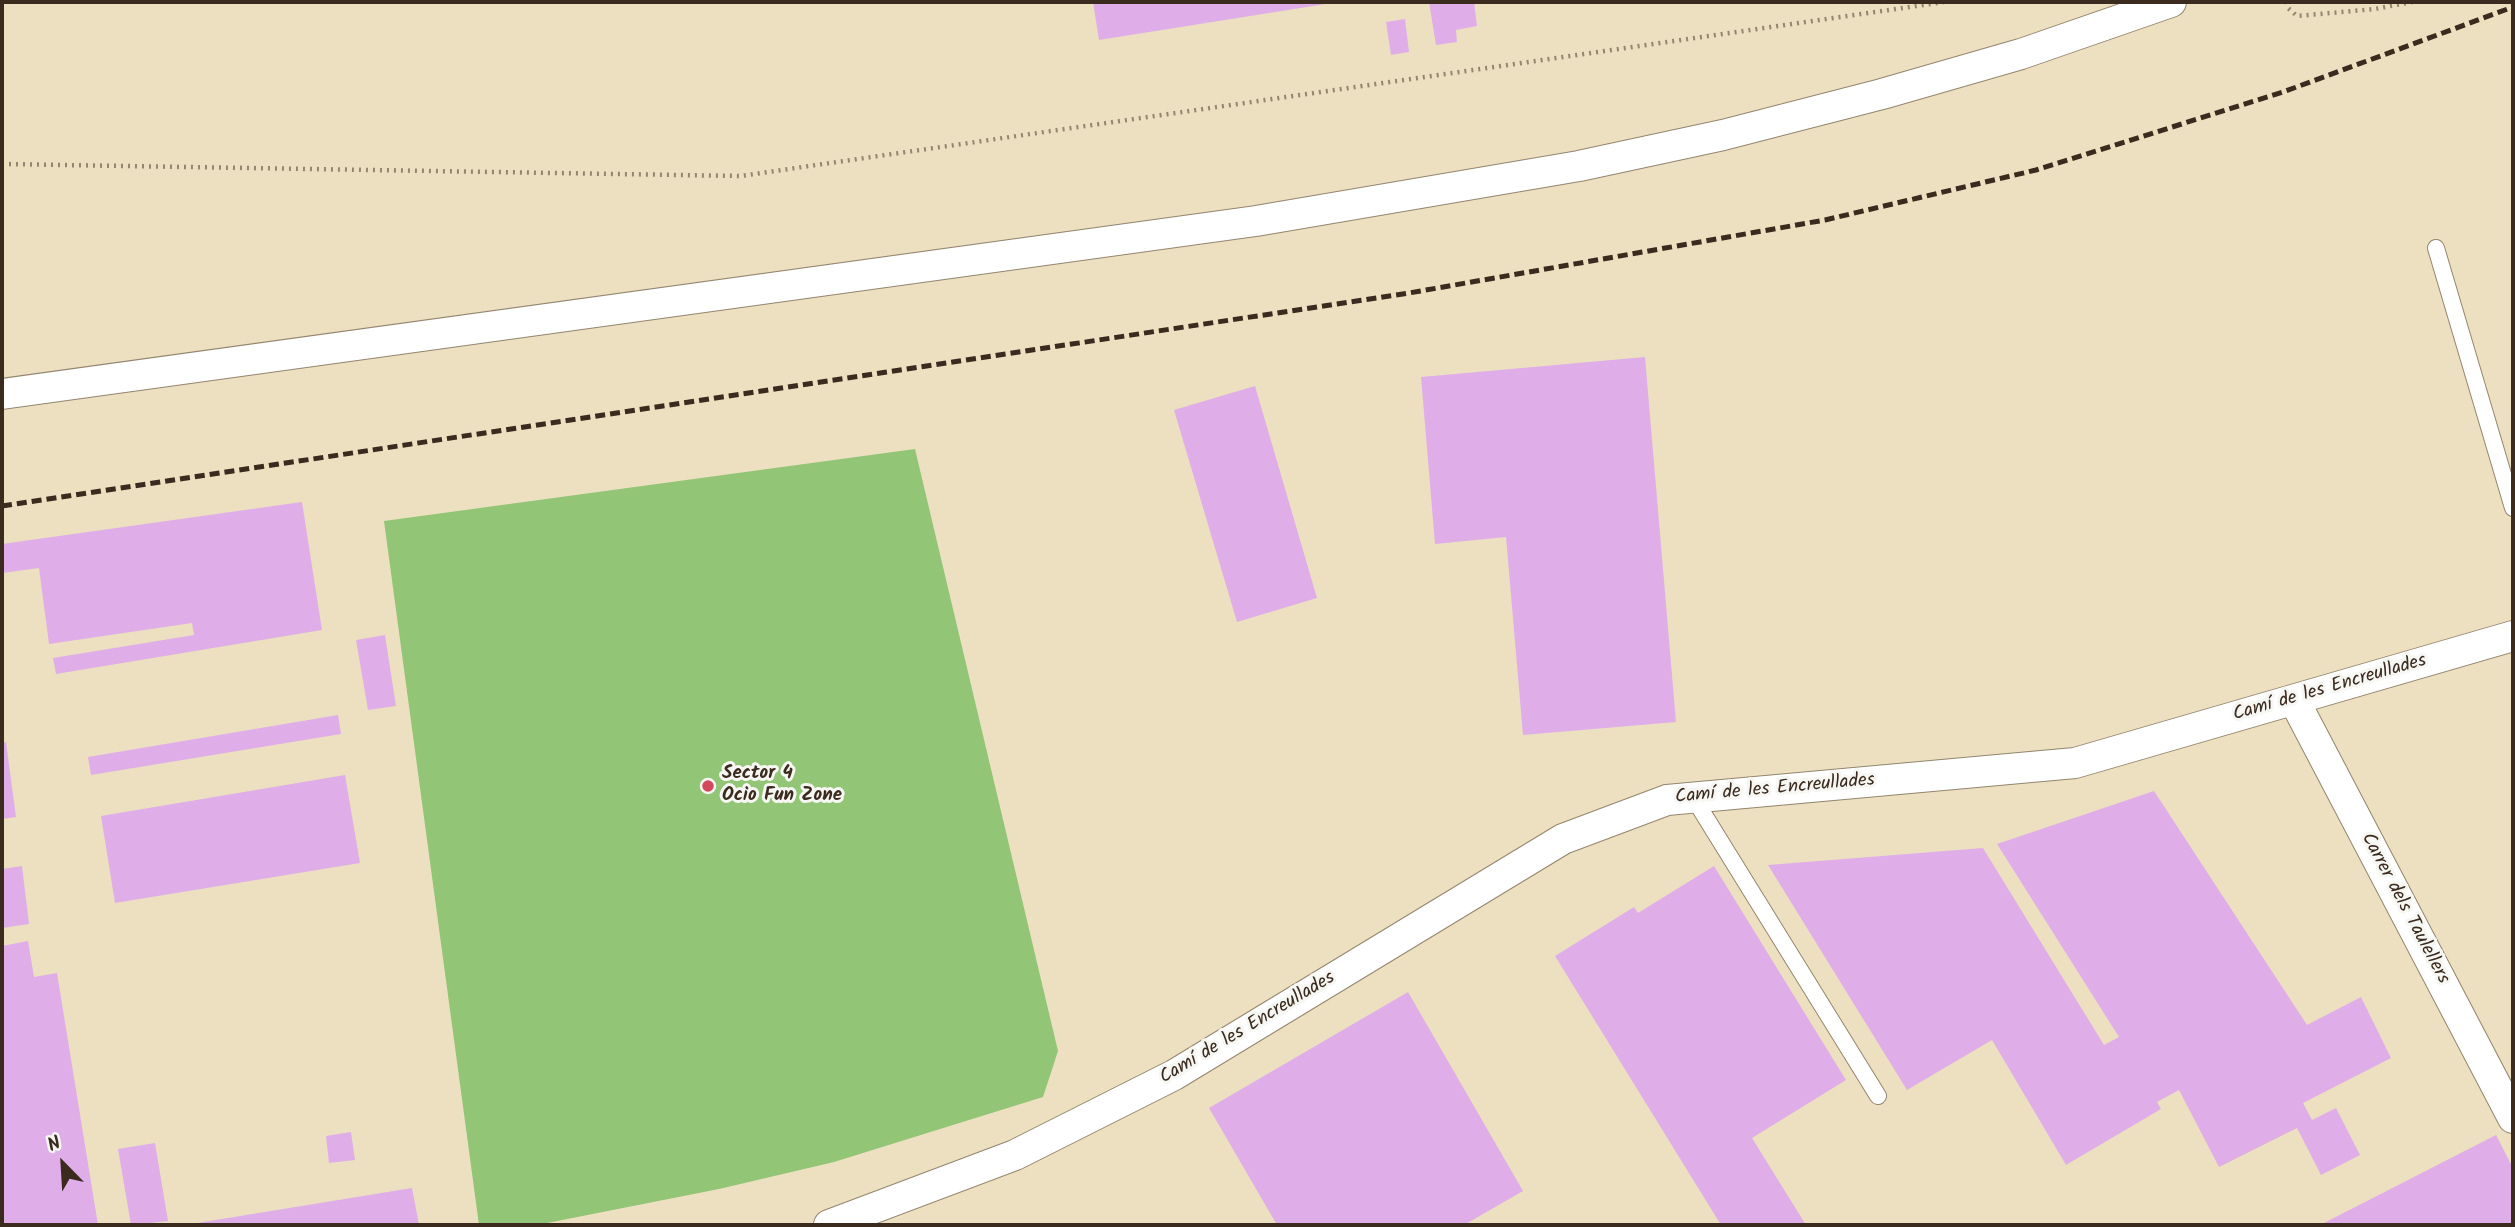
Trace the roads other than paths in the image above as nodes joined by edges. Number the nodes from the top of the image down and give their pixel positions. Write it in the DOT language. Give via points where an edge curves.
graph roads {
  1 [pos="2148,2"];
  2 [pos="2171,2"];
  3 [pos="2122,19"];
  4 [pos="2436,248"];
  5 [pos="2,394"];
  6 [pos="2513,508"];
  7 [pos="2513,636"];
  8 [pos="2294,699"];
  9 [pos="1693,797"];
  10 [pos="1878,1096"];
  11 [pos="2513,1118"];
  12 [pos="829,1225"];
  1 -- 3 [label="street"];
  2 -- 3 [label="street"];
  3 -- 5 [label="street" via="1882,94 1579,166 1256,221"];
  4 -- 6 [label="lane"];
  7 -- 8 [label="street, Camí de les Encreullades"];
  8 -- 9 [label="street, Camí de les Encreullades" via="2075,763"];
  8 -- 11 [label="street, Carrer dels Taulellers"];
  9 -- 10 [label="lane"];
  9 -- 12 [label="street, Camí de les Encreullades" via="1667,800 1563,839 1174,1075 1015,1155"];
}
